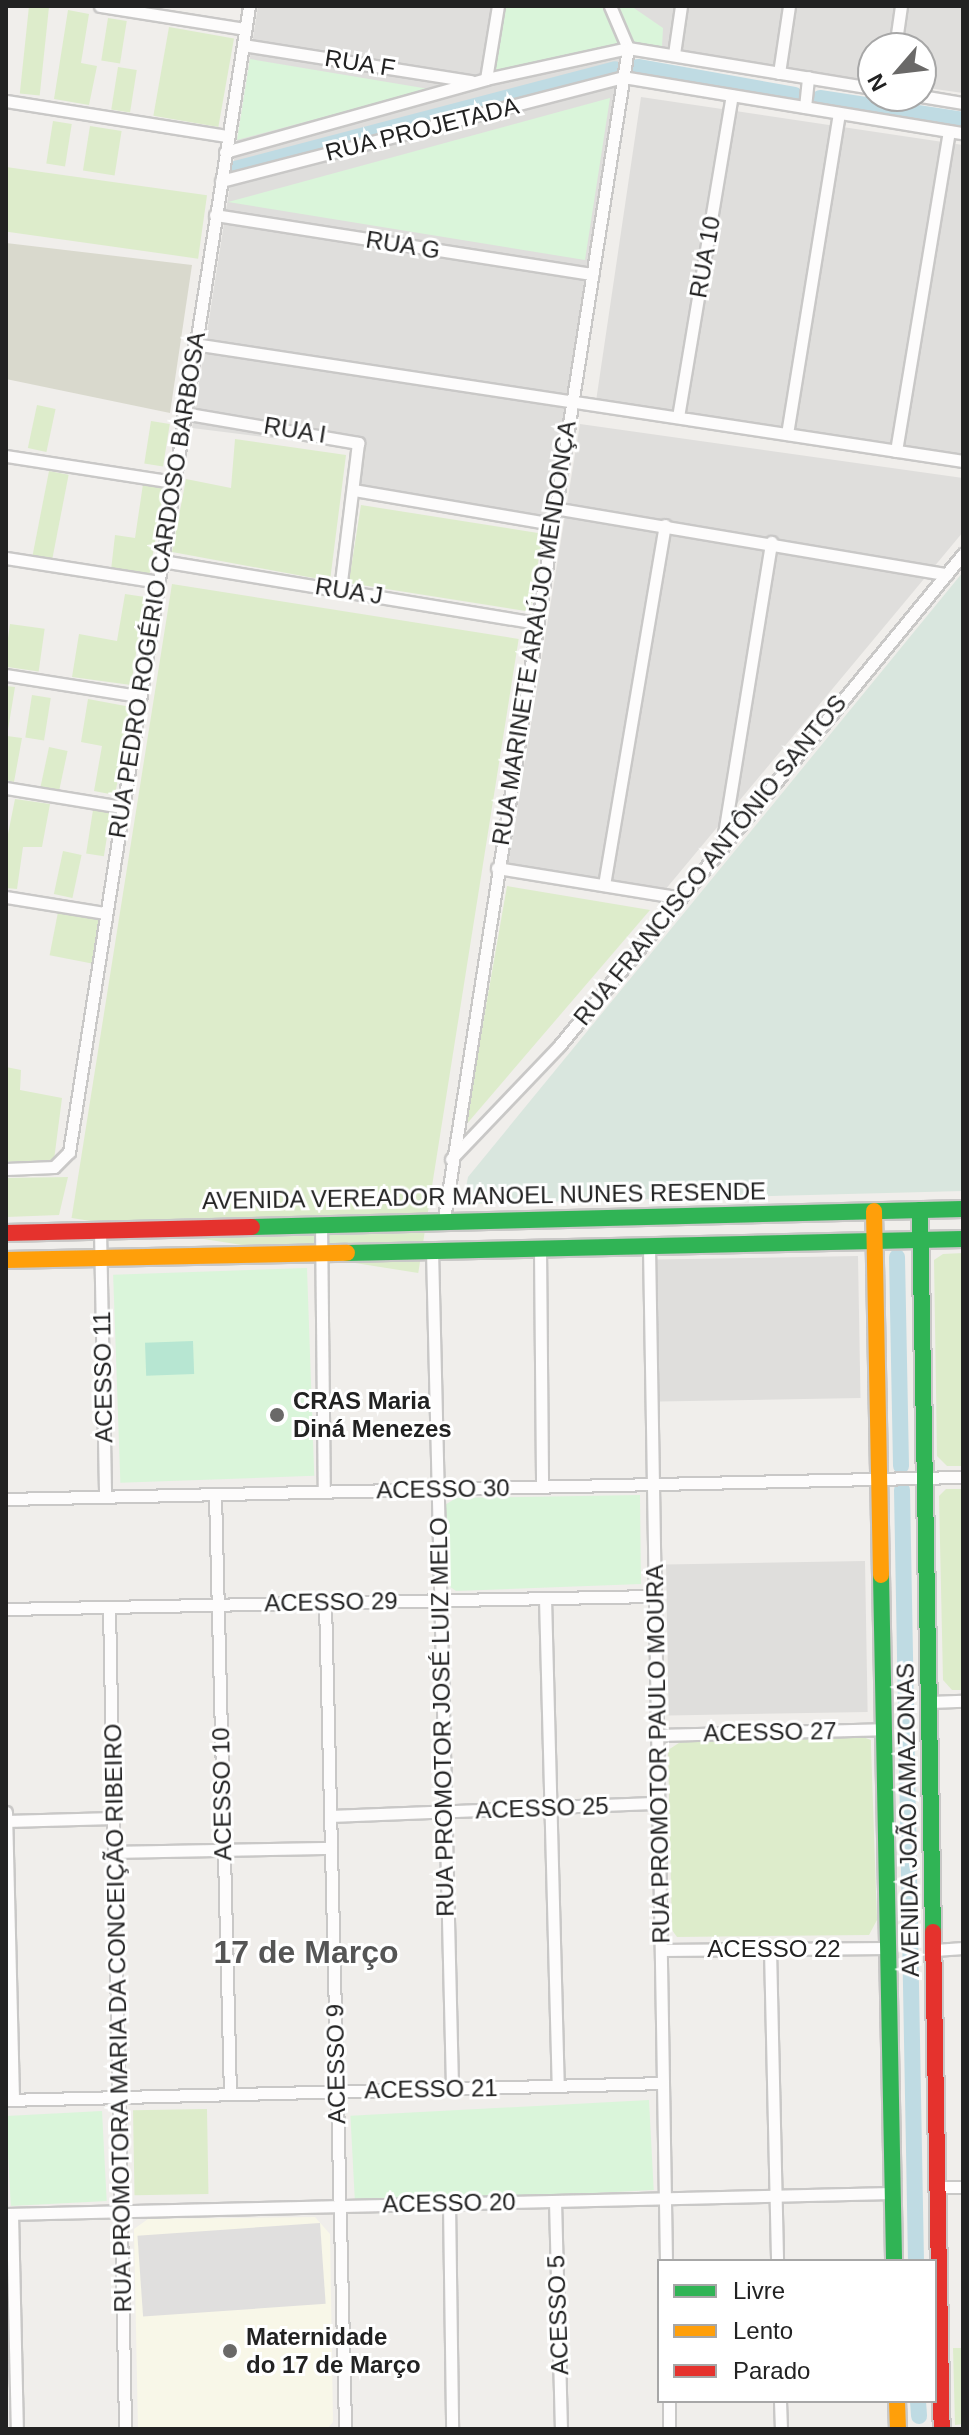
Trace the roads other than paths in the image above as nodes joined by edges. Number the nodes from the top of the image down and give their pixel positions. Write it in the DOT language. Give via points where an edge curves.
graph roads {
  1 [pos="100,6"];
  2 [pos="249,6"];
  3 [pos="498,6"];
  4 [pos="610,6"];
  5 [pos="681,6"];
  6 [pos="789,6"];
  7 [pos="901,6"];
  8 [pos="245,29"];
  9 [pos="897,32"];
  10 [pos="243,45"];
  11 [pos="628,48"];
  12 [pos="674,54"];
  13 [pos="779,73"];
  14 [pos="623,77"];
  15 [pos="808,77"];
  16 [pos="482,80"];
  17 [pos="857,85"];
  18 [pos="732,96"];
  19 [pos="937,99"];
  20 [pos="6,101"];
  21 [pos="963,103"];
  22 [pos="805,107"];
  23 [pos="839,113"];
  24 [pos="949,131"];
  25 [pos="963,133"];
  26 [pos="228,136"];
  27 [pos="225,152"];
  28 [pos="221,181"];
  29 [pos="215,215"];
  30 [pos="592,274"];
  31 [pos="194,344"];
  32 [pos="571,401"];
  33 [pos="183,413"];
  34 [pos="678,417"];
  35 [pos="787,434"];
  36 [pos="896,451"];
  37 [pos="6,456"];
  38 [pos="963,461"];
  39 [pos="173,482"];
  40 [pos="354,490"];
  41 [pos="554,508"];
  42 [pos="552,524"];
  43 [pos="665,525"];
  44 [pos="771,542"];
  45 [pos="963,554"];
  46 [pos="6,558"];
  47 [pos="162,561"];
  48 [pos="946,574"];
  49 [pos="159,582"];
  50 [pos="340,589"];
  51 [pos="536,623"];
  52 [pos="6,675"];
  53 [pos="138,696"];
  54 [pos="6,788"];
  55 [pos="122,807"];
  56 [pos="722,841"];
  57 [pos="497,868"];
  58 [pos="604,885"];
  59 [pos="6,897"];
  60 [pos="677,897"];
  61 [pos="105,913"];
  62 [pos="451,1160"];
  63 [pos="6,1169"];
  64 [pos="963,1209"];
  65 [pos="920,1210"];
  66 [pos="874,1211"];
  67 [pos="444,1219"];
  68 [pos="321,1223"];
  69 [pos="100,1230"];
  70 [pos="6,1233"];
  71 [pos="963,1239"];
  72 [pos="922,1240"];
  73 [pos="875,1242"];
  74 [pos="649,1247"];
  75 [pos="540,1248"];
  76 [pos="440,1249"];
  77 [pos="321,1252"];
  78 [pos="101,1257"];
  79 [pos="6,1260"];
  80 [pos="926,1477"];
  81 [pos="963,1477"];
  82 [pos="880,1479"];
  83 [pos="653,1484"];
  84 [pos="542,1487"];
  85 [pos="437,1489"];
  86 [pos="324,1491"];
  87 [pos="215,1494"];
  88 [pos="105,1497"];
  89 [pos="6,1499"];
  90 [pos="655,1596"];
  91 [pos="545,1598"];
  92 [pos="439,1600"];
  93 [pos="325,1602"];
  94 [pos="217,1604"];
  95 [pos="109,1607"];
  96 [pos="6,1609"];
  97 [pos="963,1701"];
  98 [pos="930,1702"];
  99 [pos="882,1729"];
  100 [pos="658,1735"];
  101 [pos="659,1803"];
  102 [pos="549,1807"];
  103 [pos="6,1812"];
  104 [pos="444,1812"];
  105 [pos="330,1816"];
  106 [pos="114,1818"];
  107 [pos="6,1821"];
  108 [pos="331,1848"];
  109 [pos="223,1850"];
  110 [pos="115,1852"];
  111 [pos="887,1948"];
  112 [pos="963,1948"];
  113 [pos="770,1949"];
  114 [pos="661,1950"];
  115 [pos="935,1950"];
  116 [pos="663,2083"];
  117 [pos="558,2086"];
  118 [pos="452,2088"];
  119 [pos="337,2091"];
  120 [pos="230,2094"];
  121 [pos="121,2097"];
  122 [pos="10,2100"];
  123 [pos="939,2187"];
  124 [pos="963,2187"];
  125 [pos="892,2193"];
  126 [pos="776,2195"];
  127 [pos="665,2198"];
  128 [pos="555,2201"];
  129 [pos="449,2203"];
  130 [pos="340,2206"];
  131 [pos="123,2211"];
  132 [pos="9,2214"];
  133 [pos="666,2259"];
  134 [pos="777,2259"];
  135 [pos="894,2259"];
  136 [pos="669,2403"];
  137 [pos="780,2403"];
  138 [pos="897,2403"];
  139 [pos="17,2429"];
  140 [pos="125,2429"];
  141 [pos="345,2429"];
  142 [pos="452,2429"];
  143 [pos="561,2429"];
  144 [pos="669,2429"];
  145 [pos="781,2429"];
  146 [pos="898,2429"];
  147 [pos="942,2429"];
  1 -- 8 [label="street"];
  2 -- 8 [label="street, RUA PEDRO ROGÉRIO CARDOSO BARBOSA"];
  3 -- 16 [label="street"];
  4 -- 11 [label="street"];
  5 -- 12 [label="street"];
  6 -- 13 [label="street"];
  7 -- 9 [label="street"];
  8 -- 10 [label="street, RUA PEDRO ROGÉRIO CARDOSO BARBOSA"];
  10 -- 16 [label="street, RUA F"];
  10 -- 26 [label="street, RUA PEDRO ROGÉRIO CARDOSO BARBOSA"];
  11 -- 12 [label="street, RUA PROJETADA"];
  11 -- 14 [label="street, RUA MARINETE ARAÚJO MENDONÇA"];
  11 -- 16 [label="street, RUA PROJETADA"];
  12 -- 13 [label="street, RUA PROJETADA"];
  13 -- 15 [label="street, RUA PROJETADA"];
  14 -- 18 [label="street"];
  14 -- 28 [label="street, RUA PROJETADA"];
  14 -- 30 [label="street, RUA MARINETE ARAÚJO MENDONÇA"];
  15 -- 17 [label="street, RUA PROJETADA"];
  15 -- 22 [label="street"];
  16 -- 27 [label="street, RUA PROJETADA"];
  18 -- 22 [label="street"];
  18 -- 34 [label="street, RUA 10"];
  19 -- 21 [label="street"];
  20 -- 26 [label="street"];
  22 -- 23 [label="street"];
  23 -- 24 [label="street"];
  23 -- 35 [label="street"];
  24 -- 25 [label="street"];
  24 -- 36 [label="street"];
  26 -- 27 [label="street, RUA PEDRO ROGÉRIO CARDOSO BARBOSA"];
  27 -- 28 [label="street, RUA PEDRO ROGÉRIO CARDOSO BARBOSA"];
  28 -- 29 [label="street, RUA PEDRO ROGÉRIO CARDOSO BARBOSA"];
  29 -- 30 [label="street, RUA G"];
  29 -- 31 [label="street, RUA PEDRO ROGÉRIO CARDOSO BARBOSA"];
  30 -- 32 [label="street, RUA MARINETE ARAÚJO MENDONÇA"];
  31 -- 32 [label="street"];
  31 -- 33 [label="street, RUA PEDRO ROGÉRIO CARDOSO BARBOSA"];
  32 -- 34 [label="street"];
  32 -- 41 [label="street, RUA MARINETE ARAÚJO MENDONÇA"];
  33 -- 39 [label="street, RUA PEDRO ROGÉRIO CARDOSO BARBOSA"];
  33 -- 40 [label="street, RUA I" via="352,439 361,451"];
  34 -- 35 [label="street"];
  35 -- 36 [label="street"];
  36 -- 38 [label="street"];
  37 -- 39 [label="street"];
  39 -- 47 [label="street, RUA PEDRO ROGÉRIO CARDOSO BARBOSA"];
  40 -- 42 [label="street"];
  40 -- 50 [label="street, RUA I"];
  41 -- 42 [label="street, RUA MARINETE ARAÚJO MENDONÇA"];
  41 -- 43 [label="street"];
  42 -- 51 [label="street, RUA MARINETE ARAÚJO MENDONÇA"];
  43 -- 44 [label="street"];
  43 -- 58 [label="street"];
  44 -- 48 [label="street"];
  44 -- 56 [label="street"];
  45 -- 48 [label="street, RUA FRANCISCO ANTÔNIO SANTOS"];
  46 -- 49 [label="street"];
  47 -- 49 [label="street, RUA PEDRO ROGÉRIO CARDOSO BARBOSA"];
  47 -- 50 [label="street, RUA J"];
  48 -- 56 [label="street, RUA FRANCISCO ANTÔNIO SANTOS"];
  49 -- 53 [label="street, RUA PEDRO ROGÉRIO CARDOSO BARBOSA"];
  50 -- 51 [label="street, RUA J"];
  51 -- 57 [label="street, RUA MARINETE ARAÚJO MENDONÇA"];
  52 -- 53 [label="street"];
  53 -- 55 [label="street, RUA PEDRO ROGÉRIO CARDOSO BARBOSA"];
  54 -- 55 [label="street"];
  55 -- 61 [label="street, RUA PEDRO ROGÉRIO CARDOSO BARBOSA"];
  56 -- 60 [label="street, RUA FRANCISCO ANTÔNIO SANTOS"];
  57 -- 58 [label="street"];
  57 -- 62 [label="street, RUA MARINETE ARAÚJO MENDONÇA"];
  58 -- 60 [label="street"];
  59 -- 61 [label="street"];
  60 -- 62 [label="street, RUA FRANCISCO ANTÔNIO SANTOS" via="559,1046"];
  61 -- 63 [label="street, RUA PEDRO ROGÉRIO CARDOSO BARBOSA" via="69,1152 62,1162"];
  62 -- 67 [label="street, RUA MARINETE ARAÚJO MENDONÇA"];
  64 -- 65 [label="street, AVENIDA VEREADOR MANOEL NUNES RESENDE"];
  65 -- 66 [label="street, AVENIDA VEREADOR MANOEL NUNES RESENDE"];
  65 -- 72 [label="street, AVENIDA JOÃO AMAZONAS"];
  66 -- 67 [label="street, AVENIDA VEREADOR MANOEL NUNES RESENDE"];
  66 -- 73 [label="street, AVENIDA JOÃO AMAZONAS"];
  67 -- 68 [label="street, AVENIDA VEREADOR MANOEL NUNES RESENDE"];
  67 -- 76 [label="street"];
  68 -- 69 [label="street, AVENIDA VEREADOR MANOEL NUNES RESENDE"];
  68 -- 77 [label="street"];
  69 -- 70 [label="street, AVENIDA VEREADOR MANOEL NUNES RESENDE"];
  69 -- 78 [label="street, ACESSO 11"];
  71 -- 72 [label="street"];
  72 -- 73 [label="street"];
  72 -- 80 [label="street, AVENIDA JOÃO AMAZONAS"];
  73 -- 74 [label="street"];
  73 -- 82 [label="street, AVENIDA JOÃO AMAZONAS"];
  74 -- 75 [label="street"];
  74 -- 83 [label="street, RUA PROMOTOR PAULO MOURA"];
  75 -- 76 [label="street"];
  75 -- 84 [label="street"];
  76 -- 77 [label="street"];
  76 -- 85 [label="street, RUA PROMOTOR JOSÉ LUIZ MELO"];
  77 -- 78 [label="street"];
  77 -- 86 [label="street"];
  78 -- 79 [label="street"];
  78 -- 88 [label="street, ACESSO 11"];
  80 -- 81 [label="street, ACESSO 30"];
  80 -- 82 [label="street, ACESSO 30"];
  80 -- 98 [label="street, AVENIDA JOÃO AMAZONAS"];
  82 -- 83 [label="street, ACESSO 30"];
  82 -- 99 [label="street, AVENIDA JOÃO AMAZONAS"];
  83 -- 84 [label="street, ACESSO 30"];
  83 -- 90 [label="street, RUA PROMOTOR PAULO MOURA"];
  84 -- 85 [label="street, ACESSO 30"];
  85 -- 86 [label="street, ACESSO 30"];
  85 -- 92 [label="street, RUA PROMOTOR JOSÉ LUIZ MELO"];
  86 -- 87 [label="street, ACESSO 30"];
  87 -- 88 [label="street, ACESSO 30"];
  87 -- 94 [label="street, ACESSO 10"];
  88 -- 89 [label="street, ACESSO 30"];
  90 -- 91 [label="street, ACESSO 29"];
  90 -- 100 [label="street, RUA PROMOTOR PAULO MOURA"];
  91 -- 92 [label="street, ACESSO 29"];
  91 -- 102 [label="street"];
  92 -- 93 [label="street, ACESSO 29"];
  92 -- 104 [label="street, RUA PROMOTOR JOSÉ LUIZ MELO"];
  93 -- 94 [label="street, ACESSO 29"];
  93 -- 105 [label="street, ACESSO 9"];
  94 -- 95 [label="street, ACESSO 29"];
  94 -- 109 [label="street, ACESSO 10"];
  95 -- 96 [label="street, ACESSO 29"];
  95 -- 106 [label="street, RUA PROMOTORA MARIA DA CONCEIÇÃO RIBEIRO"];
  97 -- 98 [label="street"];
  98 -- 115 [label="street, AVENIDA JOÃO AMAZONAS"];
  99 -- 100 [label="street, ACESSO 27"];
  99 -- 111 [label="street, AVENIDA JOÃO AMAZONAS"];
  100 -- 101 [label="street, RUA PROMOTOR PAULO MOURA"];
  101 -- 102 [label="street, ACESSO 25"];
  101 -- 114 [label="street, RUA PROMOTOR PAULO MOURA"];
  102 -- 104 [label="street, ACESSO 25"];
  102 -- 117 [label="street"];
  103 -- 107 [label="street"];
  104 -- 105 [label="street, ACESSO 25"];
  104 -- 118 [label="street, RUA PROMOTOR JOSÉ LUIZ MELO"];
  105 -- 108 [label="street, ACESSO 9"];
  106 -- 107 [label="street"];
  106 -- 110 [label="street, RUA PROMOTORA MARIA DA CONCEIÇÃO RIBEIRO"];
  107 -- 122 [label="street"];
  108 -- 109 [label="street"];
  108 -- 119 [label="street, ACESSO 9"];
  109 -- 110 [label="street"];
  109 -- 120 [label="street, ACESSO 10"];
  110 -- 121 [label="street, RUA PROMOTORA MARIA DA CONCEIÇÃO RIBEIRO"];
  111 -- 113 [label="street, ACESSO 22"];
  111 -- 125 [label="street, AVENIDA JOÃO AMAZONAS"];
  112 -- 115 [label="street"];
  113 -- 114 [label="street, ACESSO 22"];
  113 -- 126 [label="street"];
  114 -- 116 [label="street, RUA PROMOTOR PAULO MOURA"];
  115 -- 123 [label="street, AVENIDA JOÃO AMAZONAS"];
  116 -- 117 [label="street, ACESSO 21"];
  116 -- 127 [label="street, RUA PROMOTOR PAULO MOURA"];
  117 -- 118 [label="street, ACESSO 21"];
  118 -- 119 [label="street, ACESSO 21"];
  119 -- 120 [label="street, ACESSO 21"];
  119 -- 130 [label="street, ACESSO 9"];
  120 -- 121 [label="street, ACESSO 21"];
  121 -- 122 [label="street, ACESSO 21"];
  121 -- 131 [label="street, RUA PROMOTORA MARIA DA CONCEIÇÃO RIBEIRO"];
  123 -- 124 [label="street"];
  123 -- 147 [label="street, AVENIDA JOÃO AMAZONAS"];
  125 -- 126 [label="street, ACESSO 20"];
  125 -- 135 [label="street, AVENIDA JOÃO AMAZONAS"];
  126 -- 127 [label="street, ACESSO 20"];
  126 -- 134 [label="street"];
  127 -- 128 [label="street, ACESSO 20"];
  127 -- 133 [label="street, RUA PROMOTOR PAULO MOURA"];
  128 -- 129 [label="street, ACESSO 20"];
  128 -- 143 [label="street, ACESSO 5"];
  129 -- 130 [label="street, ACESSO 20"];
  129 -- 142 [label="street"];
  130 -- 131 [label="street, ACESSO 20"];
  130 -- 141 [label="street, ACESSO 9"];
  131 -- 132 [label="street, ACESSO 20"];
  131 -- 140 [label="street, RUA PROMOTORA MARIA DA CONCEIÇÃO RIBEIRO"];
  132 -- 139 [label="street"];
  136 -- 144 [label="street"];
  137 -- 145 [label="street"];
  138 -- 146 [label="street"];
}
